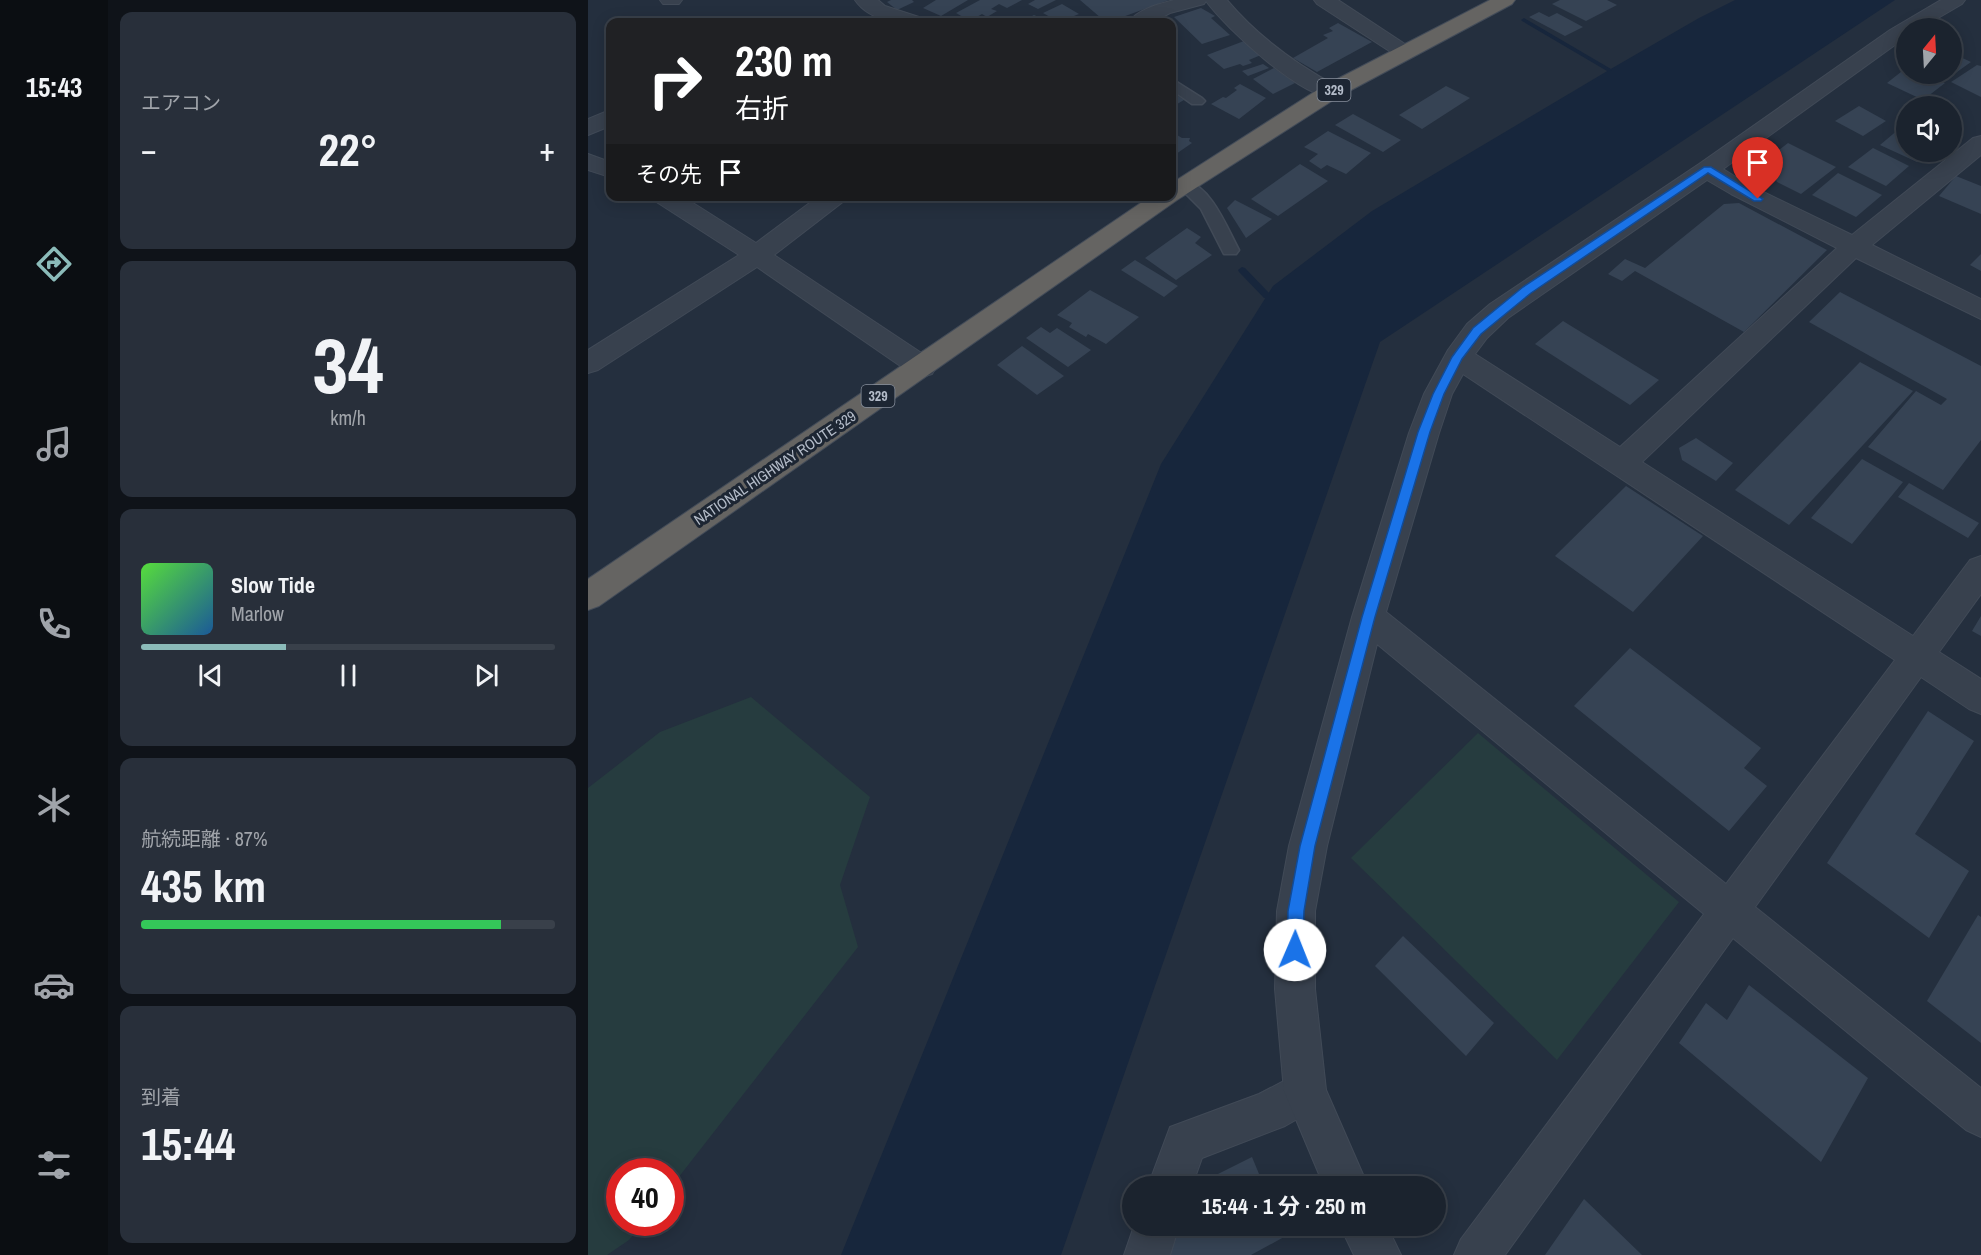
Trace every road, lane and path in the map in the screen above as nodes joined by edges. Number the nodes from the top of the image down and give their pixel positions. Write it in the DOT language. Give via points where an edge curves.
graph roads {
  1 [pos="866,0"];
  2 [pos="1197,0"];
  3 [pos="1216,0"];
  4 [pos="1324,0"];
  5 [pos="1505,0"];
  6 [pos="1956,0"];
  7 [pos="909,15"];
  8 [pos="1146,18"];
  9 [pos="1404,52"];
  10 [pos="1176,86"];
  11 [pos="1330,92"];
  12 [pos="1197,101"];
  13 [pos="606,119"];
  14 [pos="588,128"];
  15 [pos="1978,149"];
  16 [pos="588,161"];
  17 [pos="606,168"];
  18 [pos="1707,169"];
  19 [pos="1176,191"];
  20 [pos="1176,192"];
  21 [pos="672,201"];
  22 [pos="828,201"];
  23 [pos="1162,201"];
  24 [pos="1853,247"];
  25 [pos="1230,250"];
  26 [pos="757,255"];
  27 [pos="1981,310"];
  28 [pos="1458,357"];
  29 [pos="588,363"];
  30 [pos="921,367"];
  31 [pos="1622,463"];
  32 [pos="1981,569"];
  33 [pos="588,596"];
  34 [pos="1368,617"];
  35 [pos="1917,657"];
  36 [pos="1981,698"];
  37 [pos="1729,910"];
  38 [pos="1305,1091"];
  39 [pos="1981,1115"];
  40 [pos="1173,1176"];
  41 [pos="1342,1176"];
  42 [pos="1154,1236"];
  43 [pos="1368,1236"];
  44 [pos="1147,1255"];
  45 [pos="1378,1255"];
  46 [pos="1478,1255"];
  1 -- 7 [label="street" via="878,10"];
  2 -- 8 [label="street"];
  3 -- 11 [label="street" via="1234,23 1306,79"];
  4 -- 9 [label="street"];
  5 -- 9 [label="highway, NATIONAL HIGHWAY ROUTE 329 / 329"];
  6 -- 18 [label="street" via="1897,34"];
  9 -- 11 [label="highway, NATIONAL HIGHWAY ROUTE 329 / 329"];
  10 -- 12 [label="lane"];
  11 -- 19 [label="highway, NATIONAL HIGHWAY ROUTE 329 / 329"];
  13 -- 14 [label="street"];
  15 -- 24 [label="street"];
  16 -- 17 [label="street"];
  18 -- 24 [label="street"];
  18 -- 28 [label="street" via="1518,297 1477,331"];
  20 -- 25 [label="lane" via="1208,206"];
  21 -- 26 [label="street"];
  22 -- 26 [label="street"];
  23 -- 30 [label="highway, NATIONAL HIGHWAY ROUTE 329 / 329"];
  24 -- 27 [label="street"];
  24 -- 31 [label="street"];
  26 -- 29 [label="street"];
  26 -- 30 [label="street"];
  28 -- 31 [label="street"];
  28 -- 34 [label="street" via="1424,432"];
  30 -- 33 [label="highway, NATIONAL HIGHWAY ROUTE 329 / 329"];
  31 -- 35 [label="street"];
  32 -- 35 [label="street"];
  34 -- 37 [label="street"];
  34 -- 38 [label="street" via="1308,846 1296,911 1295,989"];
  35 -- 36 [label="street"];
  35 -- 37 [label="street"];
  37 -- 39 [label="street"];
  37 -- 46 [label="street"];
  38 -- 40 [label="street" via="1270,1111 1185,1142"];
  38 -- 41 [label="street"];
  42 -- 44 [label="street"];
  43 -- 45 [label="street"];
}
